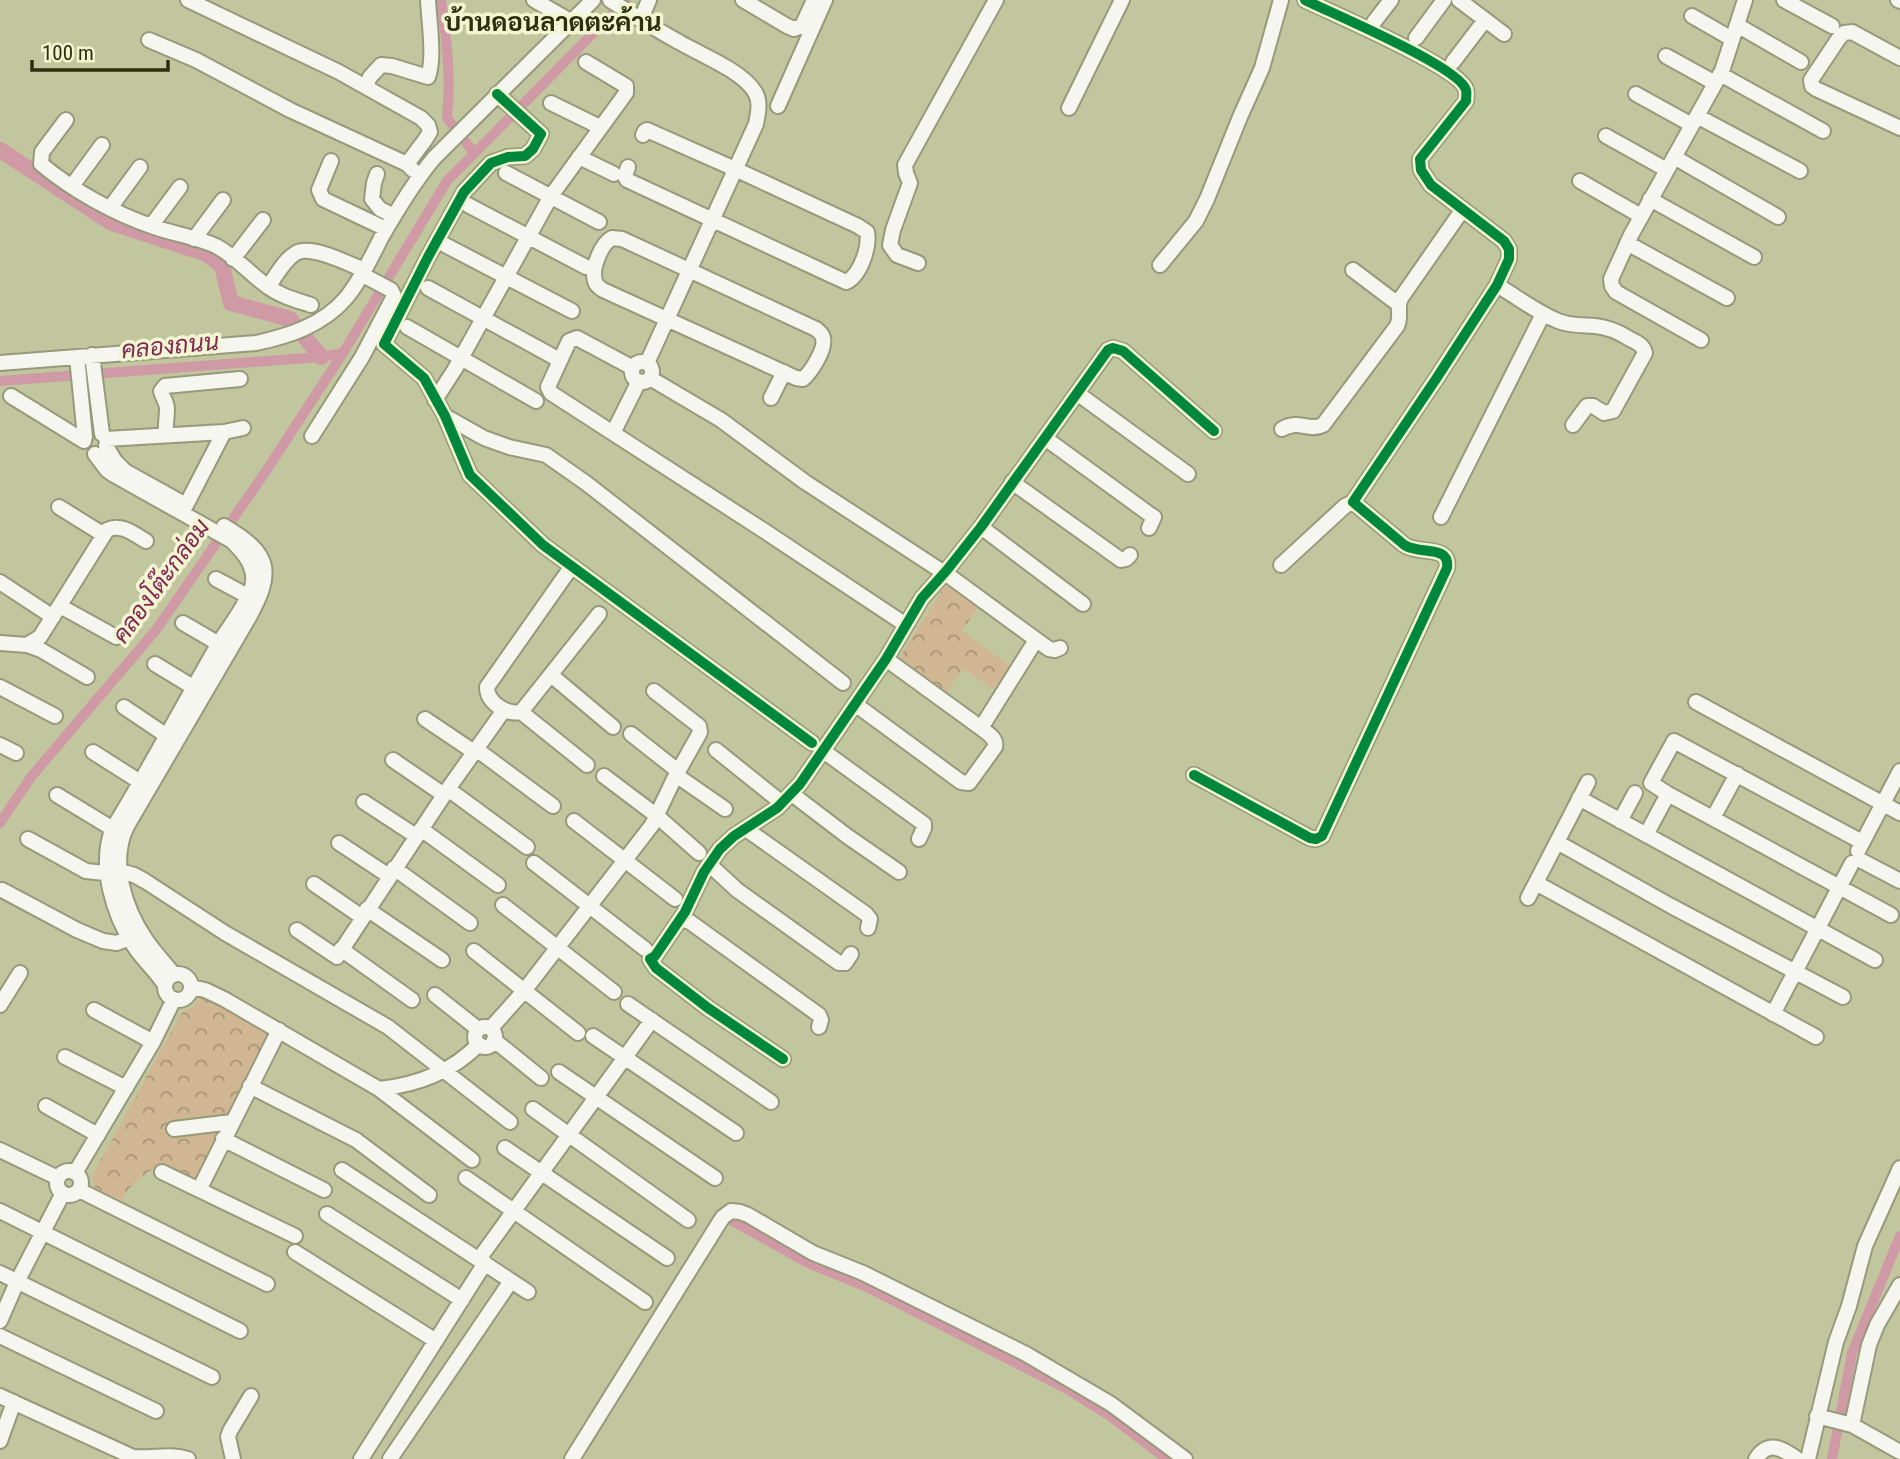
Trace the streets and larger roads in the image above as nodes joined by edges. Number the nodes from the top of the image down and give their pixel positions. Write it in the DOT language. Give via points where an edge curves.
graph roads {
  1 [pos="188,0"];
  2 [pos="428,0"];
  3 [pos="534,0"];
  4 [pos="593,0"];
  5 [pos="610,0"];
  6 [pos="649,0"];
  7 [pos="743,0"];
  8 [pos="814,0"];
  9 [pos="825,0"];
  10 [pos="996,0"];
  11 [pos="1122,0"];
  12 [pos="1281,0"];
  13 [pos="1305,0"];
  14 [pos="1391,0"];
  15 [pos="1444,0"];
  16 [pos="1459,0"];
  17 [pos="1745,0"];
  18 [pos="1784,0"];
  19 [pos="1692,16"];
  20 [pos="641,19"];
  21 [pos="1486,20"];
  22 [pos="572,22"];
  23 [pos="1374,22"];
  24 [pos="1832,26"];
  25 [pos="1735,32"];
  26 [pos="1504,34"];
  27 [pos="1416,38"];
  28 [pos="149,40"];
  29 [pos="1666,56"];
  30 [pos="1900,58"];
  31 [pos="586,62"];
  32 [pos="1452,62"];
  33 [pos="1801,62"];
  34 [pos="1718,78"];
  35 [pos="366,86"];
  36 [pos="1636,94"];
  37 [pos="499,96"];
  38 [pos="551,103"];
  39 [pos="778,106"];
  40 [pos="1069,107"];
  41 [pos="66,120"];
  42 [pos="1694,121"];
  43 [pos="600,127"];
  44 [pos="1900,128"];
  45 [pos="1823,131"];
  46 [pos="643,135"];
  47 [pos="1606,136"];
  48 [pos="102,145"];
  49 [pos="579,158"];
  50 [pos="331,162"];
  51 [pos="407,164"];
  52 [pos="1670,164"];
  53 [pos="140,167"];
  54 [pos="628,167"];
  55 [pos="735,169"];
  56 [pos="1800,171"];
  57 [pos="506,173"];
  58 [pos="377,174"];
  59 [pos="614,174"];
  60 [pos="419,175"];
  61 [pos="1580,181"];
  62 [pos="72,186"];
  63 [pos="180,187"];
  64 [pos="551,196"];
  65 [pos="1650,199"];
  66 [pos="223,200"];
  67 [pos="468,205"];
  68 [pos="110,208"];
  69 [pos="1463,209"];
  70 [pos="1641,216"];
  71 [pos="1778,217"];
  72 [pos="263,220"];
  73 [pos="712,220"];
  74 [pos="599,222"];
  75 [pos="390,223"];
  76 [pos="151,226"];
  77 [pos="528,237"];
  78 [pos="194,239"];
  79 [pos="1627,243"];
  80 [pos="445,245"];
  81 [pos="1754,257"];
  82 [pos="233,258"];
  83 [pos="918,264"];
  84 [pos="1160,265"];
  85 [pos="586,267"];
  86 [pos="1353,270"];
  87 [pos="689,271"];
  88 [pos="363,272"];
  89 [pos="506,277"];
  90 [pos="1497,285"];
  91 [pos="268,287"];
  92 [pos="428,288"];
  93 [pos="1727,298"];
  94 [pos="1398,304"];
  95 [pos="311,305"];
  96 [pos="572,311"];
  97 [pos="1543,314"];
  98 [pos="483,318"];
  99 [pos="667,318"];
  100 [pos="407,327"];
  101 [pos="1702,340"];
  102 [pos="554,357"];
  103 [pos="461,358"];
  104 [pos="92,359"];
  105 [pos="77,361"];
  106 [pos="0,363"];
  107 [pos="784,372"];
  108 [pos="642,373"];
  109 [pos="240,379"];
  110 [pos="1077,393"];
  111 [pos="11,396"];
  112 [pos="771,398"];
  113 [pos="97,400"];
  114 [pos="435,400"];
  115 [pos="536,401"];
  116 [pos="81,402"];
  117 [pos="445,416"];
  118 [pos="1573,425"];
  119 [pos="243,428"];
  120 [pos="1282,429"];
  121 [pos="1214,431"];
  122 [pos="224,432"];
  123 [pos="613,433"];
  124 [pos="166,435"];
  125 [pos="312,436"];
  126 [pos="1045,438"];
  127 [pos="85,439"];
  128 [pos="102,443"];
  129 [pos="1188,474"];
  130 [pos="1013,482"];
  131 [pos="1353,502"];
  132 [pos="59,507"];
  133 [pos="184,509"];
  134 [pos="1441,517"];
  135 [pos="981,527"];
  136 [pos="1149,528"];
  137 [pos="104,535"];
  138 [pos="146,541"];
  139 [pos="1130,555"];
  140 [pos="1281,565"];
  141 [pos="572,566"];
  142 [pos="944,572"];
  143 [pos="216,579"];
  144 [pos="0,582"];
  145 [pos="253,599"];
  146 [pos="1083,604"];
  147 [pos="56,612"];
  148 [pos="599,614"];
  149 [pos="183,622"];
  150 [pos="906,625"];
  151 [pos="116,637"];
  152 [pos="1036,640"];
  153 [pos="0,643"];
  154 [pos="219,644"];
  155 [pos="27,645"];
  156 [pos="1060,648"];
  157 [pos="886,659"];
  158 [pos="155,664"];
  159 [pos="551,675"];
  160 [pos="87,677"];
  161 [pos="843,683"];
  162 [pos="0,687"];
  163 [pos="200,691"];
  164 [pos="654,691"];
  165 [pos="1696,702"];
  166 [pos="855,704"];
  167 [pos="124,707"];
  168 [pos="504,710"];
  169 [pos="522,712"];
  170 [pos="55,716"];
  171 [pos="425,719"];
  172 [pos="613,727"];
  173 [pos="981,728"];
  174 [pos="631,734"];
  175 [pos="167,736"];
  176 [pos="0,745"];
  177 [pos="817,746"];
  178 [pos="475,750"];
  179 [pos="716,750"];
  180 [pos="93,752"];
  181 [pos="16,753"];
  182 [pos="393,760"];
  183 [pos="587,765"];
  184 [pos="1900,771"];
  185 [pos="677,773"];
  186 [pos="1737,774"];
  187 [pos="1194,775"];
  188 [pos="604,776"];
  189 [pos="1588,782"];
  190 [pos="145,785"];
  191 [pos="446,792"];
  192 [pos="1635,793"];
  193 [pos="1668,794"];
  194 [pos="57,795"];
  195 [pos="787,798"];
  196 [pos="1579,798"];
  197 [pos="364,802"];
  198 [pos="1883,803"];
  199 [pos="553,806"];
  200 [pos="725,809"];
  201 [pos="1900,813"];
  202 [pos="657,816"];
  203 [pos="1713,817"];
  204 [pos="574,821"];
  205 [pos="1620,821"];
  206 [pos="113,829"];
  207 [pos="746,829"];
  208 [pos="418,833"];
  209 [pos="1646,835"];
  210 [pos="28,839"];
  211 [pos="919,839"];
  212 [pos="1556,842"];
  213 [pos="339,843"];
  214 [pos="527,847"];
  215 [pos="699,853"];
  216 [pos="1858,854"];
  217 [pos="625,860"];
  218 [pos="534,863"];
  219 [pos="710,865"];
  220 [pos="114,872"];
  221 [pos="392,872"];
  222 [pos="900,872"];
  223 [pos="1900,881"];
  224 [pos="1536,883"];
  225 [pos="314,884"];
  226 [pos="498,885"];
  227 [pos="1839,887"];
  228 [pos="2,890"];
  229 [pos="1528,898"];
  230 [pos="674,899"];
  231 [pos="503,905"];
  232 [pos="590,905"];
  233 [pos="365,913"];
  234 [pos="1891,915"];
  235 [pos="681,919"];
  236 [pos="470,922"];
  237 [pos="868,928"];
  238 [pos="297,930"];
  239 [pos="1818,930"];
  240 [pos="136,936"];
  241 [pos="557,948"];
  242 [pos="645,949"];
  243 [pos="341,950"];
  244 [pos="474,951"];
  245 [pos="851,954"];
  246 [pos="442,960"];
  247 [pos="1875,960"];
  248 [pos="1795,971"];
  249 [pos="20,972"];
  250 [pos="169,980"];
  251 [pos="191,987"];
  252 [pos="524,991"];
  253 [pos="614,992"];
  254 [pos="435,995"];
  255 [pos="1843,997"];
  256 [pos="174,999"];
  257 [pos="412,1000"];
  258 [pos="628,1004"];
  259 [pos="0,1005"];
  260 [pos="94,1010"];
  261 [pos="1773,1014"];
  262 [pos="652,1020"];
  263 [pos="819,1027"];
  264 [pos="279,1030"];
  265 [pos="488,1033"];
  266 [pos="578,1033"];
  267 [pos="593,1036"];
  268 [pos="1816,1037"];
  269 [pos="153,1042"];
  270 [pos="65,1057"];
  271 [pos="624,1058"];
  272 [pos="783,1059"];
  273 [pos="442,1070"];
  274 [pos="559,1072"];
  275 [pos="541,1078"];
  276 [pos="250,1086"];
  277 [pos="126,1088"];
  278 [pos="379,1089"];
  279 [pos="596,1097"];
  280 [pos="771,1102"];
  281 [pos="46,1106"];
  282 [pos="533,1109"];
  283 [pos="232,1122"];
  284 [pos="510,1122"];
  285 [pos="174,1129"];
  286 [pos="736,1133"];
  287 [pos="98,1135"];
  288 [pos="568,1136"];
  289 [pos="223,1139"];
  290 [pos="505,1148"];
  291 [pos="0,1150"];
  292 [pos="472,1160"];
  293 [pos="1900,1168"];
  294 [pos="342,1170"];
  295 [pos="162,1172"];
  296 [pos="75,1173"];
  297 [pos="541,1173"];
  298 [pos="58,1178"];
  299 [pos="466,1178"];
  300 [pos="715,1178"];
  301 [pos="324,1189"];
  302 [pos="79,1190"];
  303 [pos="199,1190"];
  304 [pos="63,1193"];
  305 [pos="429,1195"];
  306 [pos="0,1211"];
  307 [pos="514,1211"];
  308 [pos="327,1214"];
  309 [pos="688,1220"];
  310 [pos="43,1232"];
  311 [pos="295,1237"];
  312 [pos="295,1252"];
  313 [pos="667,1258"];
  314 [pos="482,1261"];
  315 [pos="0,1273"];
  316 [pos="511,1281"];
  317 [pos="17,1282"];
  318 [pos="267,1284"];
  319 [pos="1900,1285"];
  320 [pos="528,1292"];
  321 [pos="462,1300"];
  322 [pos="645,1303"];
  323 [pos="0,1321"];
  324 [pos="240,1331"];
  325 [pos="0,1336"];
  326 [pos="436,1340"];
  327 [pos="212,1377"];
  328 [pos="251,1396"];
  329 [pos="7,1399"];
  330 [pos="156,1411"];
  331 [pos="1821,1417"];
  332 [pos="1848,1424"];
  333 [pos="0,1441"];
  334 [pos="1900,1452"];
  335 [pos="188,1459"];
  336 [pos="233,1459"];
  337 [pos="361,1459"];
  338 [pos="390,1459"];
  339 [pos="572,1459"];
  340 [pos="1185,1459"];
  341 [pos="1756,1459"];
  342 [pos="1797,1459"];
  343 [pos="1808,1459"];
  1 -- 35 [label="street"];
  2 -- 35 [label="street" via="428,76 381,65"];
  3 -- 22 [label="street"];
  4 -- 22 [label="street"];
  5 -- 20 [label="street"];
  6 -- 20 [label="street"];
  7 -- 8 [label="street" via="794,29 802,26"];
  9 -- 39 [label="street"];
  10 -- 83 [label="street" via="905,165 910,183 890,245 897,255"];
  11 -- 40 [label="street"];
  12 -- 84 [label="street" via="1262,68 1207,199"];
  13 -- 69 [label="street" via="1388,38 1462,83 1466,101 1420,159 1420,170 1431,185"];
  14 -- 23 [label="street"];
  15 -- 27 [label="street"];
  16 -- 21 [label="street"];
  17 -- 25 [label="street"];
  18 -- 24 [label="street"];
  19 -- 25 [label="street"];
  20 -- 55 [label="street" via="737,75 755,93 759,109"];
  21 -- 26 [label="street"];
  21 -- 32 [label="street"];
  22 -- 37 [label="street"];
  25 -- 33 [label="street"];
  25 -- 34 [label="street"];
  28 -- 51 [label="street"];
  29 -- 34 [label="street"];
  30 -- 44 [label="street" via="1852,32 1844,33 1811,80 1816,89"];
  31 -- 43 [label="street" via="626,86"];
  34 -- 42 [label="street"];
  34 -- 45 [label="street"];
  35 -- 51 [label="street" via="428,125 430,132"];
  36 -- 42 [label="street"];
  37 -- 60 [label="street"];
  37 -- 114 [label="street" via="541,134 524,156 491,163 464,192 384,344 424,379"];
  38 -- 43 [label="street"];
  41 -- 62 [label="street" via="42,152 41,164"];
  42 -- 52 [label="street"];
  42 -- 56 [label="street"];
  43 -- 49 [label="street"];
  46 -- 55 [label="street" via="647,130"];
  47 -- 52 [label="street"];
  48 -- 62 [label="street"];
  49 -- 59 [label="street"];
  49 -- 64 [label="street"];
  50 -- 75 [label="street" via="319,190 323,199"];
  51 -- 60 [label="street"];
  52 -- 65 [label="street"];
  52 -- 71 [label="street"];
  53 -- 68 [label="street"];
  54 -- 73 [label="street" via="627,180"];
  55 -- 73 [label="street"];
  55 -- 73 [label="street" via="867,232 868,247 855,276 846,282"];
  57 -- 64 [label="street"];
  58 -- 75 [label="street" via="372,199"];
  60 -- 75 [label="street"];
  61 -- 70 [label="street"];
  62 -- 68 [label="street"];
  63 -- 76 [label="street"];
  64 -- 74 [label="street"];
  64 -- 77 [label="street"];
  65 -- 70 [label="street"];
  65 -- 81 [label="street"];
  66 -- 78 [label="street"];
  67 -- 77 [label="street"];
  68 -- 76 [label="street"];
  69 -- 90 [label="street" via="1509,249"];
  69 -- 94 [label="street"];
  70 -- 79 [label="street"];
  72 -- 82 [label="street"];
  73 -- 87 [label="street"];
  75 -- 88 [label="street"];
  76 -- 78 [label="street"];
  77 -- 85 [label="street"];
  77 -- 89 [label="street"];
  78 -- 82 [label="street"];
  79 -- 93 [label="street"];
  79 -- 101 [label="street" via="1611,279 1616,292"];
  80 -- 89 [label="street"];
  82 -- 91 [label="street"];
  86 -- 94 [label="street"];
  87 -- 99 [label="street"];
  87 -- 99 [label="street" via="622,239 612,238 601,249 594,280 597,286"];
  87 -- 107 [label="street" via="822,334 821,352 807,377"];
  88 -- 91 [label="street" via="302,250 288,260"];
  88 -- 104 [label="street" via="332,312 286,336 257,343"];
  88 -- 125 [label="street" via="394,296"];
  89 -- 96 [label="street"];
  89 -- 98 [label="street"];
  90 -- 97 [label="street"];
  90 -- 131 [label="street"];
  91 -- 95 [label="street"];
  92 -- 98 [label="street"];
  94 -- 120 [label="street" via="1397,326 1323,425"];
  97 -- 118 [label="street" via="1572,325 1609,328 1640,344 1646,353 1613,411 1587,406"];
  97 -- 134 [label="street"];
  98 -- 102 [label="street"];
  98 -- 103 [label="street"];
  99 -- 107 [label="street"];
  99 -- 108 [label="street"];
  100 -- 103 [label="street"];
  103 -- 114 [label="street"];
  103 -- 115 [label="street"];
  104 -- 105 [label="street"];
  104 -- 113 [label="street"];
  105 -- 106 [label="street"];
  105 -- 116 [label="street"];
  107 -- 112 [label="street"];
  108 -- 123 [label="street"];
  108 -- 123 [label="street" via="577,338 569,341 548,387"];
  108 -- 142 [label="street" via="721,420 805,482"];
  109 -- 124 [label="street" via="165,386 161,391 167,407"];
  110 -- 121 [label="street" via="1108,350 1118,348"];
  110 -- 126 [label="street"];
  110 -- 129 [label="street"];
  111 -- 127 [label="street"];
  113 -- 116 [label="street"];
  113 -- 128 [label="street"];
  114 -- 117 [label="street"];
  116 -- 127 [label="street"];
  117 -- 141 [label="street" via="470,475 543,545"];
  117 -- 161 [label="street" via="484,438 545,455"];
  119 -- 122 [label="street"];
  122 -- 124 [label="street"];
  122 -- 133 [label="street"];
  123 -- 150 [label="street"];
  124 -- 128 [label="street"];
  126 -- 130 [label="street"];
  126 -- 136 [label="street" via="1154,517"];
  127 -- 128 [label="street" via="92,432"];
  128 -- 133 [label="street" via="125,471"];
  130 -- 135 [label="street"];
  130 -- 139 [label="street" via="1121,560"];
  131 -- 140 [label="street"];
  131 -- 187 [label="street" via="1402,543 1436,551 1448,560 1322,836 1310,838"];
  132 -- 137 [label="street"];
  133 -- 145 [label="street" via="235,538 253,572"];
  135 -- 142 [label="street"];
  135 -- 146 [label="street"];
  137 -- 138 [label="street" via="115,526"];
  137 -- 147 [label="street"];
  141 -- 168 [label="street" via="487,687 492,701"];
  141 -- 177 [label="street"];
  142 -- 150 [label="street"];
  142 -- 152 [label="street"];
  143 -- 145 [label="street"];
  144 -- 147 [label="street"];
  145 -- 154 [label="street"];
  145 -- 163 [label="street"];
  147 -- 151 [label="street"];
  147 -- 155 [label="street" via="40,637"];
  148 -- 159 [label="street"];
  149 -- 154 [label="street"];
  150 -- 157 [label="street"];
  152 -- 156 [label="street" via="1049,649"];
  152 -- 173 [label="street"];
  153 -- 155 [label="street"];
  154 -- 163 [label="street"];
  155 -- 160 [label="street"];
  157 -- 166 [label="street"];
  157 -- 173 [label="street"];
  158 -- 163 [label="street"];
  159 -- 169 [label="street"];
  159 -- 172 [label="street"];
  162 -- 170 [label="street"];
  163 -- 175 [label="street"];
  163 -- 190 [label="street"];
  164 -- 185 [label="street" via="699,726"];
  165 -- 198 [label="street"];
  166 -- 173 [label="street" via="961,782 969,783 995,747 994,738"];
  166 -- 177 [label="street"];
  167 -- 175 [label="street"];
  168 -- 169 [label="street"];
  168 -- 178 [label="street"];
  169 -- 183 [label="street"];
  171 -- 178 [label="street"];
  174 -- 185 [label="street"];
  175 -- 190 [label="street"];
  176 -- 181 [label="street"];
  177 -- 195 [label="street"];
  177 -- 211 [label="street" via="921,821 925,826"];
  178 -- 191 [label="street"];
  178 -- 199 [label="street"];
  179 -- 195 [label="street"];
  180 -- 190 [label="street"];
  182 -- 191 [label="street"];
  184 -- 198 [label="street"];
  185 -- 200 [label="street"];
  185 -- 202 [label="street"];
  186 -- 193 [label="street" via="1674,741 1651,783"];
  186 -- 203 [label="street"];
  186 -- 216 [label="street"];
  188 -- 202 [label="street"];
  189 -- 196 [label="street"];
  190 -- 206 [label="street"];
  190 -- 220 [label="street" via="122,837"];
  191 -- 208 [label="street"];
  191 -- 214 [label="street"];
  192 -- 205 [label="street"];
  193 -- 203 [label="street"];
  193 -- 209 [label="street"];
  194 -- 206 [label="street"];
  195 -- 207 [label="street"];
  195 -- 222 [label="street"];
  196 -- 205 [label="street"];
  196 -- 212 [label="street"];
  197 -- 208 [label="street"];
  198 -- 201 [label="street"];
  198 -- 216 [label="street"];
  202 -- 215 [label="street"];
  202 -- 217 [label="street"];
  203 -- 227 [label="street"];
  204 -- 217 [label="street"];
  205 -- 209 [label="street"];
  206 -- 220 [label="street" via="108,844"];
  207 -- 219 [label="street" via="727,842"];
  207 -- 237 [label="street" via="866,914"];
  208 -- 221 [label="street"];
  208 -- 226 [label="street"];
  209 -- 239 [label="street"];
  210 -- 220 [label="street" via="86,871"];
  212 -- 224 [label="street"];
  212 -- 248 [label="street"];
  213 -- 221 [label="street"];
  216 -- 223 [label="street"];
  216 -- 227 [label="street"];
  217 -- 230 [label="street"];
  217 -- 232 [label="street"];
  218 -- 232 [label="street"];
  219 -- 235 [label="street"];
  219 -- 245 [label="street" via="737,890 839,963 845,963"];
  220 -- 240 [label="street"];
  220 -- 273 [label="street" via="134,875 380,1022"];
  221 -- 233 [label="street"];
  221 -- 236 [label="street"];
  224 -- 229 [label="street"];
  224 -- 261 [label="street"];
  225 -- 233 [label="street"];
  227 -- 234 [label="street"];
  227 -- 239 [label="street"];
  228 -- 240 [label="street" via="93,938 117,943"];
  231 -- 241 [label="street"];
  232 -- 241 [label="street"];
  232 -- 242 [label="street"];
  233 -- 243 [label="street"];
  233 -- 246 [label="street"];
  235 -- 263 [label="street" via="820,1015"];
  235 -- 272 [label="street" via="650,960 652,964"];
  238 -- 243 [label="street" via="337,957"];
  239 -- 247 [label="street"];
  239 -- 248 [label="street"];
  240 -- 250 [label="street"];
  241 -- 252 [label="street"];
  241 -- 253 [label="street"];
  243 -- 257 [label="street"];
  244 -- 252 [label="street"];
  248 -- 255 [label="street"];
  248 -- 261 [label="street"];
  249 -- 259 [label="street"];
  250 -- 251 [label="street" via="182,974"];
  250 -- 256 [label="street" via="167,994"];
  251 -- 256 [label="street" via="186,997"];
  251 -- 264 [label="street" via="213,993"];
  252 -- 265 [label="street"];
  252 -- 266 [label="street"];
  254 -- 265 [label="street"];
  256 -- 269 [label="street"];
  258 -- 262 [label="street"];
  260 -- 269 [label="street"];
  261 -- 268 [label="street"];
  262 -- 271 [label="street"];
  262 -- 280 [label="street"];
  264 -- 276 [label="street"];
  264 -- 278 [label="street"];
  265 -- 273 [label="street" via="489,1046 479,1044 464,1059"];
  265 -- 275 [label="street"];
  267 -- 271 [label="street"];
  269 -- 277 [label="street"];
  270 -- 277 [label="street"];
  271 -- 279 [label="street"];
  271 -- 286 [label="street"];
  273 -- 278 [label="street" via="418,1082"];
  273 -- 284 [label="street"];
  274 -- 279 [label="street"];
  276 -- 283 [label="street"];
  276 -- 305 [label="street" via="356,1140"];
  277 -- 287 [label="street"];
  278 -- 292 [label="street"];
  279 -- 288 [label="street"];
  279 -- 300 [label="street"];
  281 -- 287 [label="street"];
  282 -- 288 [label="street"];
  283 -- 285 [label="street"];
  283 -- 289 [label="street"];
  287 -- 296 [label="street"];
  288 -- 297 [label="street"];
  288 -- 309 [label="street"];
  289 -- 301 [label="street"];
  289 -- 303 [label="street"];
  290 -- 297 [label="street"];
  291 -- 298 [label="street"];
  293 -- 331 [label="street" via="1865,1246 1836,1342"];
  294 -- 314 [label="street"];
  295 -- 303 [label="street"];
  296 -- 298 [label="street"];
  296 -- 302 [label="street"];
  297 -- 307 [label="street"];
  297 -- 313 [label="street"];
  298 -- 304 [label="street"];
  299 -- 307 [label="street"];
  302 -- 304 [label="street"];
  302 -- 318 [label="street"];
  303 -- 311 [label="street"];
  304 -- 310 [label="street"];
  306 -- 310 [label="street"];
  307 -- 314 [label="street"];
  307 -- 322 [label="street"];
  308 -- 321 [label="street"];
  310 -- 317 [label="street"];
  310 -- 324 [label="street"];
  312 -- 326 [label="street"];
  314 -- 316 [label="street"];
  314 -- 321 [label="street"];
  315 -- 317 [label="street"];
  316 -- 320 [label="street"];
  316 -- 338 [label="street"];
  317 -- 323 [label="street"];
  317 -- 327 [label="street"];
  319 -- 332 [label="street" via="1871,1339"];
  321 -- 326 [label="street"];
  325 -- 330 [label="street"];
  326 -- 337 [label="street"];
  328 -- 336 [label="street" via="228,1437"];
  329 -- 333 [label="street"];
  329 -- 335 [label="street" via="133,1457 177,1455"];
  331 -- 332 [label="street"];
  331 -- 343 [label="street"];
  332 -- 334 [label="street"];
  339 -- 340 [label="street" via="719,1223 735,1211 813,1253 1026,1353 1111,1404"];
  341 -- 342 [label="street" via="1771,1447"];
}
